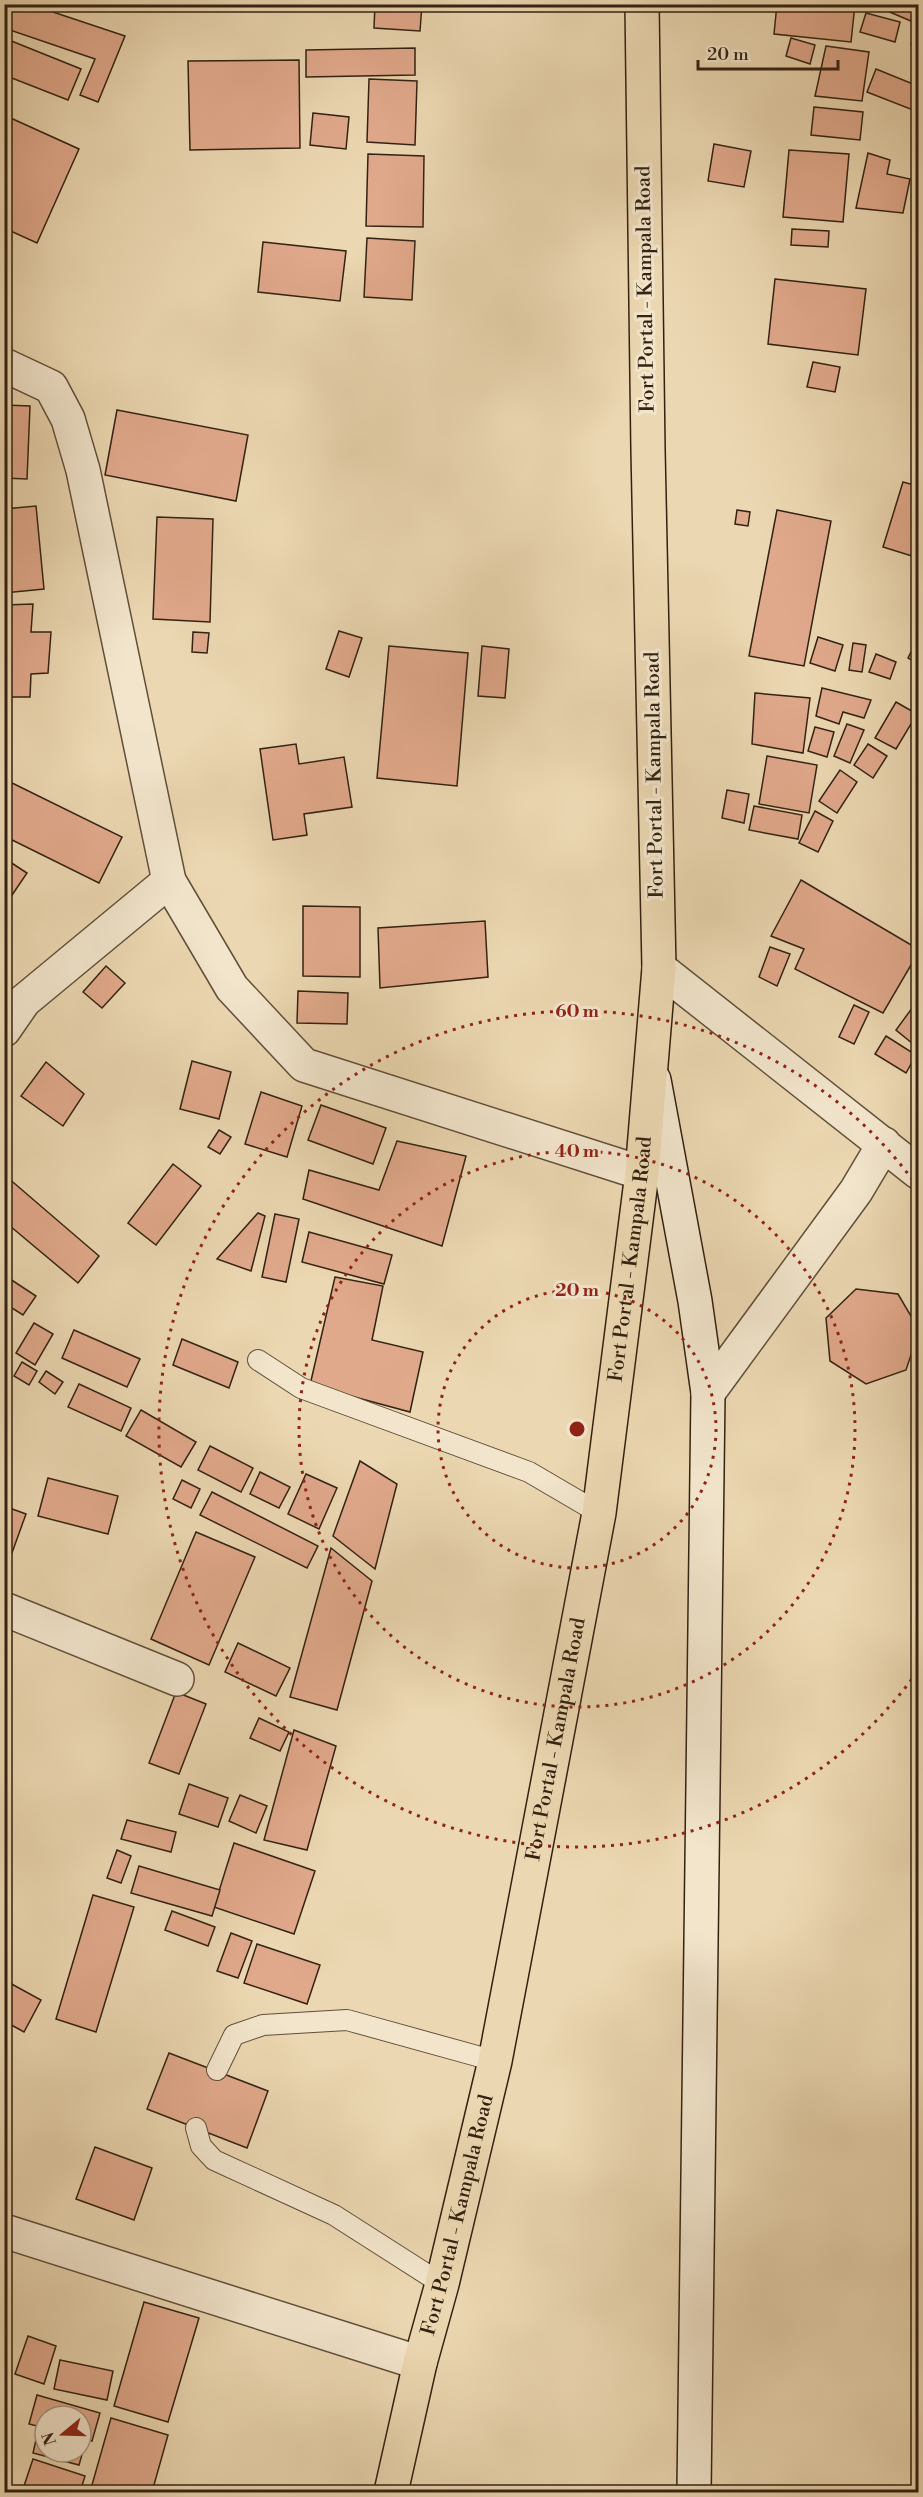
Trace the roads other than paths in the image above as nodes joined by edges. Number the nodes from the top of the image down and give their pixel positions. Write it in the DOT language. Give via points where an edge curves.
graph roads {
  1 [pos="642,4"];
  2 [pos="4,365"];
  3 [pos="170,881"];
  4 [pos="659,968"];
  5 [pos="4,1030"];
  6 [pos="651,1061"];
  7 [pos="884,1144"];
  8 [pos="918,1172"];
  9 [pos="642,1173"];
  10 [pos="258,1360"];
  11 [pos="708,1393"];
  12 [pos="599,1513"];
  13 [pos="4,1609"];
  14 [pos="177,1679"];
  15 [pos="495,2061"];
  16 [pos="217,2070"];
  17 [pos="196,2128"];
  18 [pos="4,2231"];
  19 [pos="442,2284"];
  20 [pos="420,2363"];
  21 [pos="391,2493"];
  22 [pos="694,2493"];
  1 -- 4 [label="main road, Fort Portal - Kampala Road"];
  2 -- 3 [label="street" via="51,387 68,419"];
  3 -- 5 [label="street" via="24,1001"];
  3 -- 9 [label="street" via="232,988 304,1065"];
  4 -- 6 [label="main road, Fort Portal - Kampala Road"];
  4 -- 7 [label="street"];
  6 -- 9 [label="main road, Fort Portal - Kampala Road"];
  6 -- 11 [label="street"];
  7 -- 8 [label="street"];
  7 -- 11 [label="street" via="856,1191"];
  9 -- 12 [label="main road, Fort Portal - Kampala Road"];
  10 -- 12 [label="lane" via="301,1388 529,1472"];
  11 -- 22 [label="street"];
  12 -- 15 [label="main road, Fort Portal - Kampala Road"];
  13 -- 14 [label="street"];
  15 -- 16 [label="lane" via="347,2020 263,2025 234,2035"];
  15 -- 19 [label="main road, Fort Portal - Kampala Road"];
  17 -- 19 [label="lane" via="201,2146 214,2160 334,2215"];
  18 -- 20 [label="street"];
  19 -- 20 [label="main road, Fort Portal - Kampala Road"];
  20 -- 21 [label="main road, Fort Portal - Kampala Road"];
}
